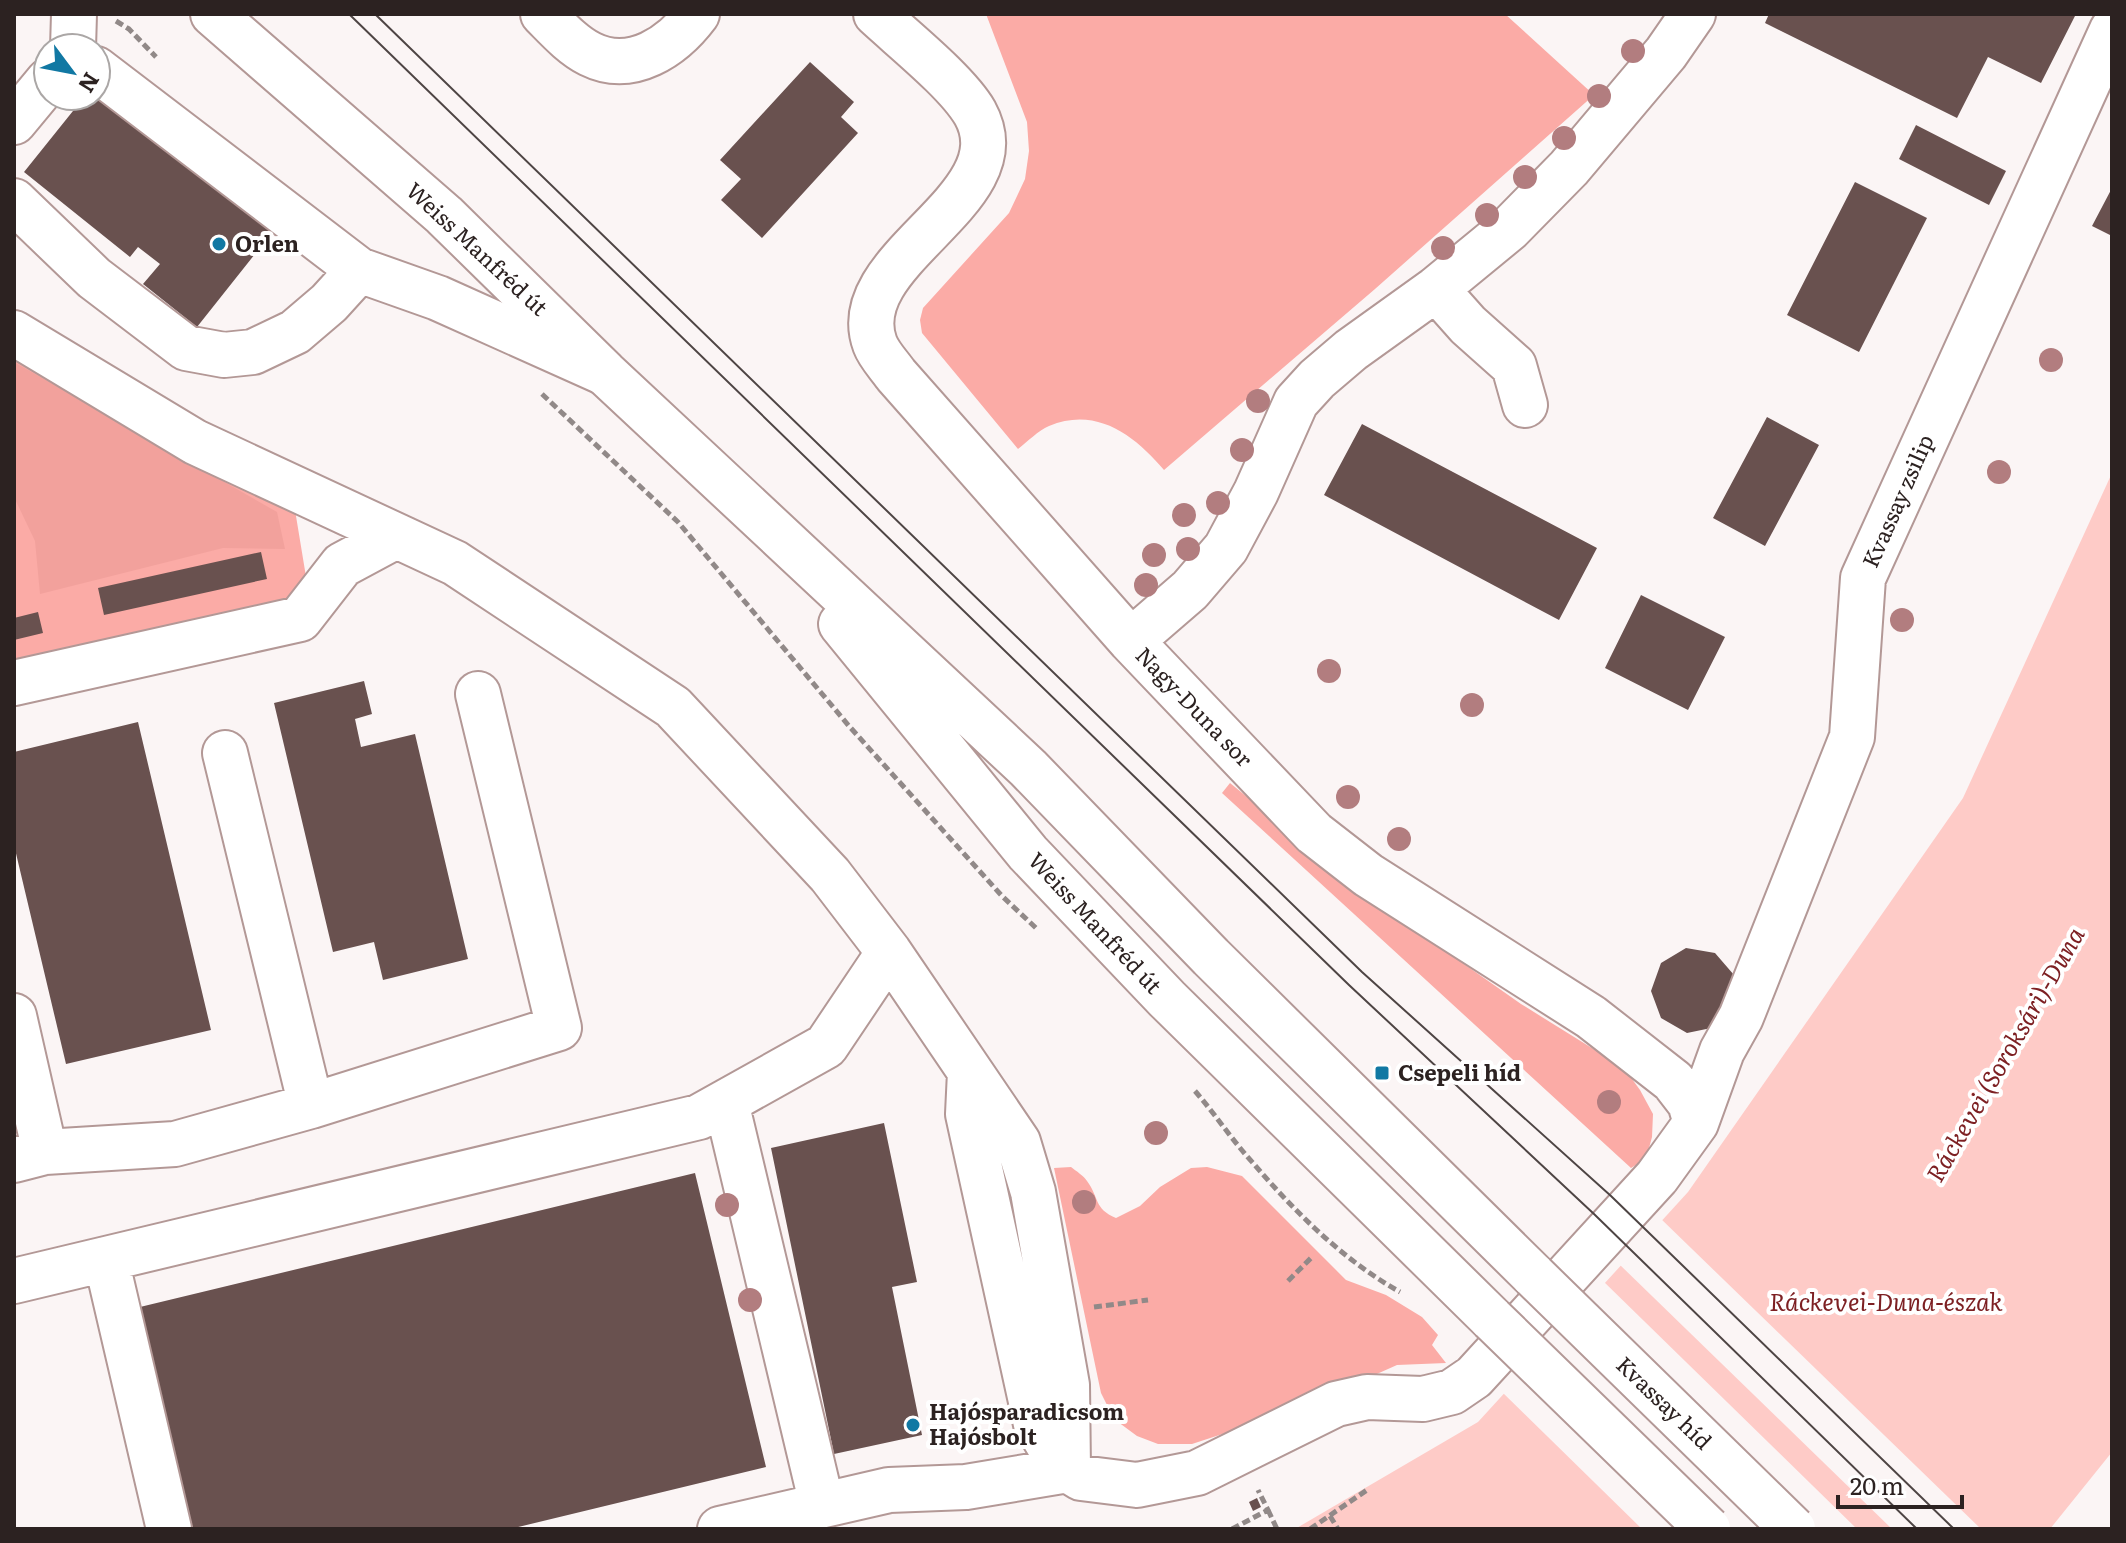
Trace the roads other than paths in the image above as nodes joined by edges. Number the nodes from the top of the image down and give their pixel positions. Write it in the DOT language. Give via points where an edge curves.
graph roads {
  1 [pos="213,14"];
  2 [pos="543,14"];
  3 [pos="697,14"];
  4 [pos="876,14"];
  5 [pos="1693,14"];
  6 [pos="2112,30"];
  7 [pos="112,81"];
  8 [pos="32,100"];
  9 [pos="14,122"];
  10 [pos="14,201"];
  11 [pos="359,270"];
  12 [pos="1436,289"];
  13 [pos="14,333"];
  14 [pos="605,373"];
  15 [pos="1525,405"];
  16 [pos="734,494"];
  17 [pos="396,536"];
  18 [pos="1131,641"];
  19 [pos="14,683"];
  20 [pos="478,694"];
  21 [pos="225,753"];
  22 [pos="889,952"];
  23 [pos="14,1016"];
  24 [pos="970,1072"];
  25 [pos="726,1102"];
  26 [pos="311,1106"];
  27 [pos="1696,1123"];
  28 [pos="29,1156"];
  29 [pos="106,1259"];
  30 [pos="1534,1276"];
  31 [pos="14,1281"];
  32 [pos="1068,1470"];
  33 [pos="822,1505"];
  34 [pos="169,1529"];
  35 [pos="720,1529"];
  36 [pos="1708,1529"];
  37 [pos="1793,1529"];
  1 -- 14 [label="main road, Weiss Manfréd út" via="444,215"];
  2 -- 3 [label="main road" via="591,55 618,62 650,55 681,35"];
  4 -- 18 [label="main road, Nagy-Duna sor" via="964,96 977,117 982,142 977,171 959,199 878,291 872,320 875,344 896,375"];
  5 -- 12 [label="main road" via="1569,168 1509,229"];
  6 -- 27 [label="main road, Kvassay zsilip" via="1863,578 1852,737"];
  7 -- 11 [label="main road"];
  8 -- 9 [label="main road"];
  10 -- 11 [label="main road" via="94,278 186,348 224,355 253,352 295,332"];
  11 -- 14 [label="main road" via="438,298"];
  12 -- 15 [label="main road" via="1514,366"];
  12 -- 18 [label="main road" via="1351,350 1296,402 1226,548 1190,590"];
  13 -- 17 [label="main road" via="195,442"];
  14 -- 16 [label="main road, Weiss Manfréd út"];
  16 -- 30 [label="main road, Weiss Manfréd út" via="1028,768"];
  16 -- 36 [label="main road, Weiss Manfréd út, bridge" via="1028,853 1167,999"];
  17 -- 19 [label="main road" via="342,565 300,619"];
  17 -- 22 [label="main road" via="455,563 673,707 830,875"];
  18 -- 27 [label="main road, Nagy-Duna sor" via="1314,833 1368,875 1591,1017 1673,1081 1690,1103"];
  20 -- 26 [label="main road" via="559,1028"];
  21 -- 26 [label="main road"];
  22 -- 24 [label="main road"];
  22 -- 25 [label="main road" via="826,1046"];
  23 -- 28 [label="main road"];
  24 -- 32 [label="main road" via="968,1114 1036,1424"];
  24 -- 32 [label="main road" via="1018,1142 1033,1192 1067,1385"];
  25 -- 29 [label="main road" via="699,1117"];
  25 -- 33 [label="main road"];
  26 -- 28 [label="main road" via="175,1144"];
  27 -- 32 [label="main road, Kvassay zsilip" via="1657,1177 1474,1377 1452,1392 1336,1404 1197,1473 1137,1485 1081,1478"];
  29 -- 31 [label="main road"];
  29 -- 34 [label="main road"];
  30 -- 37 [label="main road, Kvassay híd, bridge"];
  32 -- 33 [label="main road" via="966,1487 889,1490"];
  33 -- 35 [label="main road"];
}
